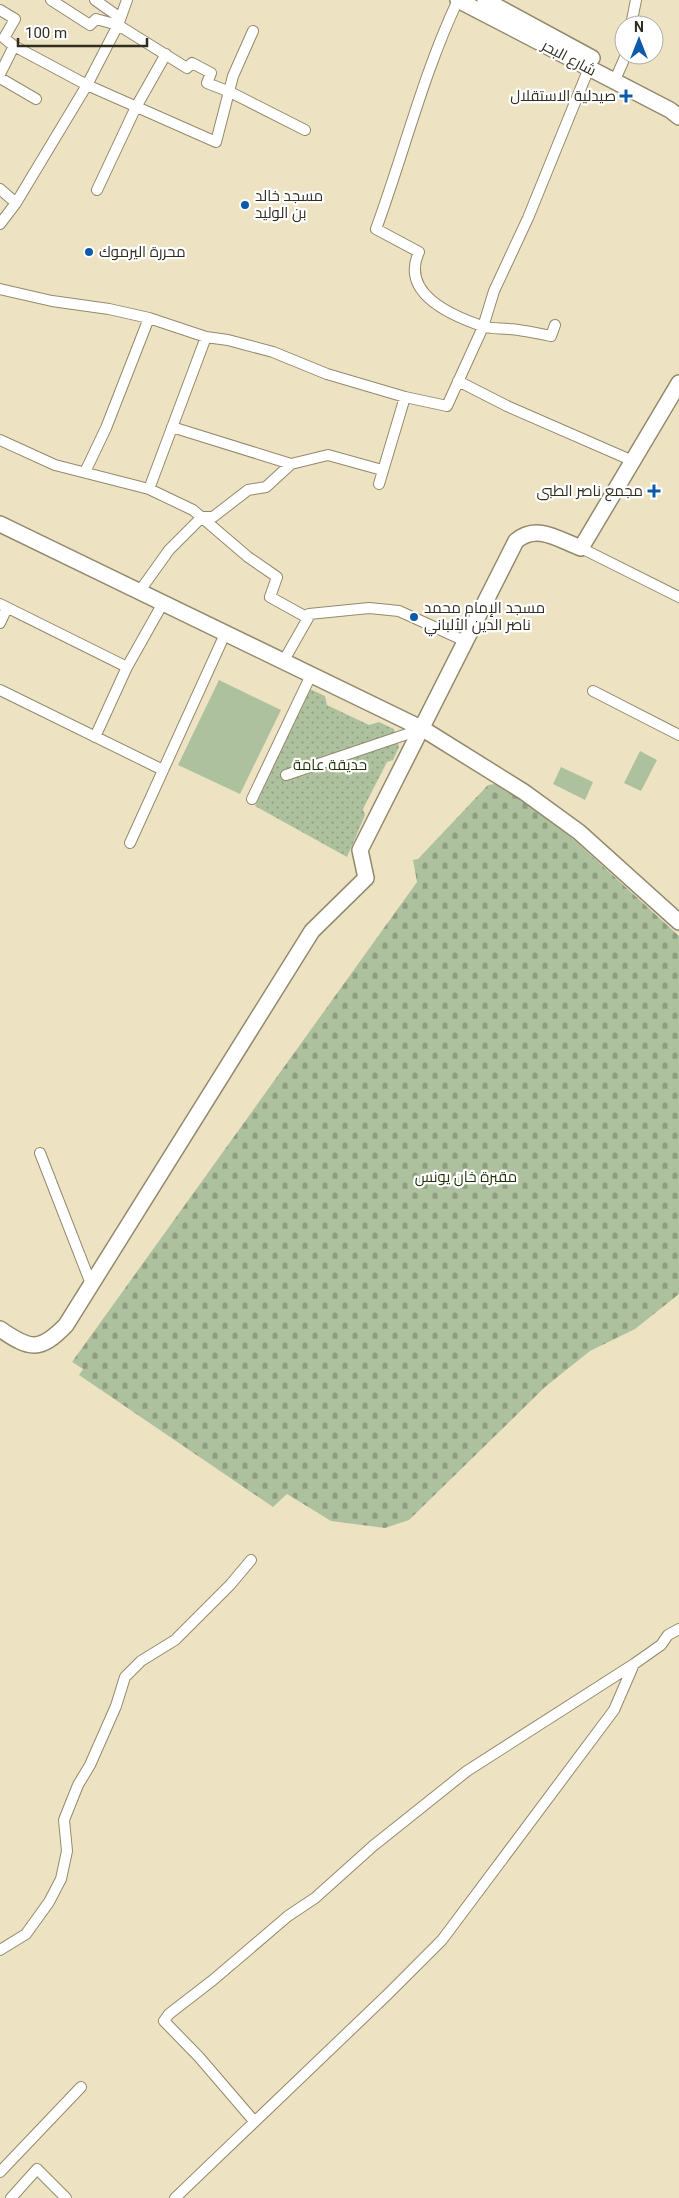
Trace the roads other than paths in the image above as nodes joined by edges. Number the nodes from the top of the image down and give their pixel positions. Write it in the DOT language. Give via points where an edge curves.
graph roads {
  1 [pos="51,0"];
  2 [pos="96,0"];
  3 [pos="127,0"];
  4 [pos="458,0"];
  5 [pos="636,0"];
  6 [pos="493,5"];
  7 [pos="0,10"];
  8 [pos="633,15"];
  9 [pos="119,21"];
  10 [pos="253,31"];
  11 [pos="14,46"];
  12 [pos="166,54"];
  13 [pos="621,65"];
  14 [pos="589,68"];
  15 [pos="0,76"];
  16 [pos="616,77"];
  17 [pos="87,85"];
  18 [pos="230,92"];
  19 [pos="36,99"];
  20 [pos="679,104"];
  21 [pos="136,107"];
  22 [pos="679,117"];
  23 [pos="305,130"];
  24 [pos="0,189"];
  25 [pos="97,190"];
  26 [pos="16,204"];
  27 [pos="0,224"];
  28 [pos="0,289"];
  29 [pos="149,318"];
  30 [pos="555,325"];
  31 [pos="483,327"];
  32 [pos="206,337"];
  33 [pos="458,381"];
  34 [pos="679,383"];
  35 [pos="405,397"];
  36 [pos="172,427"];
  37 [pos="0,440"];
  38 [pos="633,462"];
  39 [pos="291,464"];
  40 [pos="382,470"];
  41 [pos="85,472"];
  42 [pos="379,484"];
  43 [pos="148,490"];
  44 [pos="202,516"];
  45 [pos="0,524"];
  46 [pos="580,548"];
  47 [pos="139,592"];
  48 [pos="679,597"];
  49 [pos="163,604"];
  50 [pos="4,606"];
  51 [pos="308,618"];
  52 [pos="0,623"];
  53 [pos="225,634"];
  54 [pos="465,641"];
  55 [pos="283,662"];
  56 [pos="127,667"];
  57 [pos="310,675"];
  58 [pos="0,690"];
  59 [pos="593,691"];
  60 [pos="423,729"];
  61 [pos="679,734"];
  62 [pos="95,737"];
  63 [pos="163,770"];
  64 [pos="286,776"];
  65 [pos="252,799"];
  66 [pos="130,843"];
  67 [pos="679,922"];
  68 [pos="40,1153"];
  69 [pos="91,1284"];
  70 [pos="0,1330"];
  71 [pos="251,1560"];
  72 [pos="679,1629"];
  73 [pos="634,1664"];
  74 [pos="0,1950"];
  75 [pos="81,2087"];
  76 [pos="254,2121"];
  77 [pos="0,2172"];
  78 [pos="11,2198"];
  79 [pos="66,2198"];
  80 [pos="175,2198"];
  1 -- 9 [label="street" via="90,25 96,19"];
  2 -- 9 [label="street"];
  3 -- 9 [label="street"];
  4 -- 6 [label="street, شارع البحر"];
  4 -- 31 [label="street" via="429,68 376,229 418,252 413,270 427,299"];
  5 -- 8 [label="street"];
  6 -- 14 [label="street, شارع البحر"];
  6 -- 16 [label="street, شارع البحر"];
  7 -- 11 [label="street" via="15,19 4,38"];
  9 -- 12 [label="street"];
  9 -- 17 [label="street"];
  10 -- 18 [label="street" via="233,76"];
  11 -- 15 [label="street"];
  11 -- 17 [label="street"];
  12 -- 18 [label="street" via="187,68 192,63 211,73 207,83"];
  12 -- 21 [label="street"];
  13 -- 16 [label="street"];
  14 -- 16 [label="street, شارع البحر"];
  14 -- 31 [label="street" via="528,218 494,291"];
  15 -- 19 [label="street"];
  16 -- 20 [label="street, شارع البحر"];
  16 -- 22 [label="street, شارع البحر"];
  17 -- 21 [label="street"];
  17 -- 26 [label="street"];
  18 -- 21 [label="street" via="216,142"];
  18 -- 23 [label="street"];
  21 -- 25 [label="street"];
  24 -- 26 [label="street"];
  26 -- 27 [label="street"];
  28 -- 29 [label="street"];
  29 -- 32 [label="street"];
  29 -- 41 [label="street" via="106,428"];
  30 -- 31 [label="street" via="551,336"];
  31 -- 33 [label="street"];
  32 -- 35 [label="street" via="273,352 327,374"];
  32 -- 36 [label="street"];
  33 -- 35 [label="street" via="447,406"];
  33 -- 38 [label="street"];
  34 -- 38 [label="street"];
  35 -- 40 [label="street"];
  36 -- 39 [label="street"];
  36 -- 43 [label="street"];
  37 -- 41 [label="street" via="54,465"];
  38 -- 46 [label="street"];
  39 -- 40 [label="street" via="328,455"];
  39 -- 44 [label="street" via="266,487 248,490 213,517"];
  40 -- 42 [label="street"];
  41 -- 43 [label="street"];
  43 -- 44 [label="street"];
  44 -- 47 [label="street" via="169,550"];
  44 -- 51 [label="street" via="248,557 277,577 270,597"];
  45 -- 47 [label="street"];
  46 -- 48 [label="street"];
  46 -- 54 [label="street" via="536,531 525,533 516,541"];
  47 -- 49 [label="street"];
  49 -- 53 [label="street"];
  49 -- 56 [label="street"];
  50 -- 52 [label="street"];
  50 -- 56 [label="street"];
  51 -- 54 [label="street" via="309,614 369,608 398,611"];
  51 -- 55 [label="street"];
  53 -- 55 [label="street"];
  53 -- 63 [label="street"];
  54 -- 60 [label="street"];
  55 -- 57 [label="street"];
  56 -- 62 [label="street"];
  57 -- 60 [label="street"];
  57 -- 65 [label="street"];
  58 -- 62 [label="street"];
  59 -- 61 [label="street"];
  60 -- 64 [label="street"];
  60 -- 67 [label="street" via="524,792 579,832"];
  60 -- 69 [label="street" via="360,850 366,878 312,932"];
  62 -- 63 [label="street"];
  63 -- 66 [label="street"];
  68 -- 69 [label="street"];
  69 -- 70 [label="street" via="66,1325 47,1343 27,1344"];
  71 -- 74 [label="street" via="174,1640 141,1661 125,1677 116,1706 64,1820 67,1851 61,1879 26,1934"];
  72 -- 73 [label="street"];
  73 -- 76 [label="street" via="614,1710 442,1940"];
  73 -- 76 [label="street" via="467,1771 169,2014 164,2021"];
  75 -- 77 [label="street"];
  76 -- 80 [label="street"];
  78 -- 79 [label="street" via="37,2169"];
}
